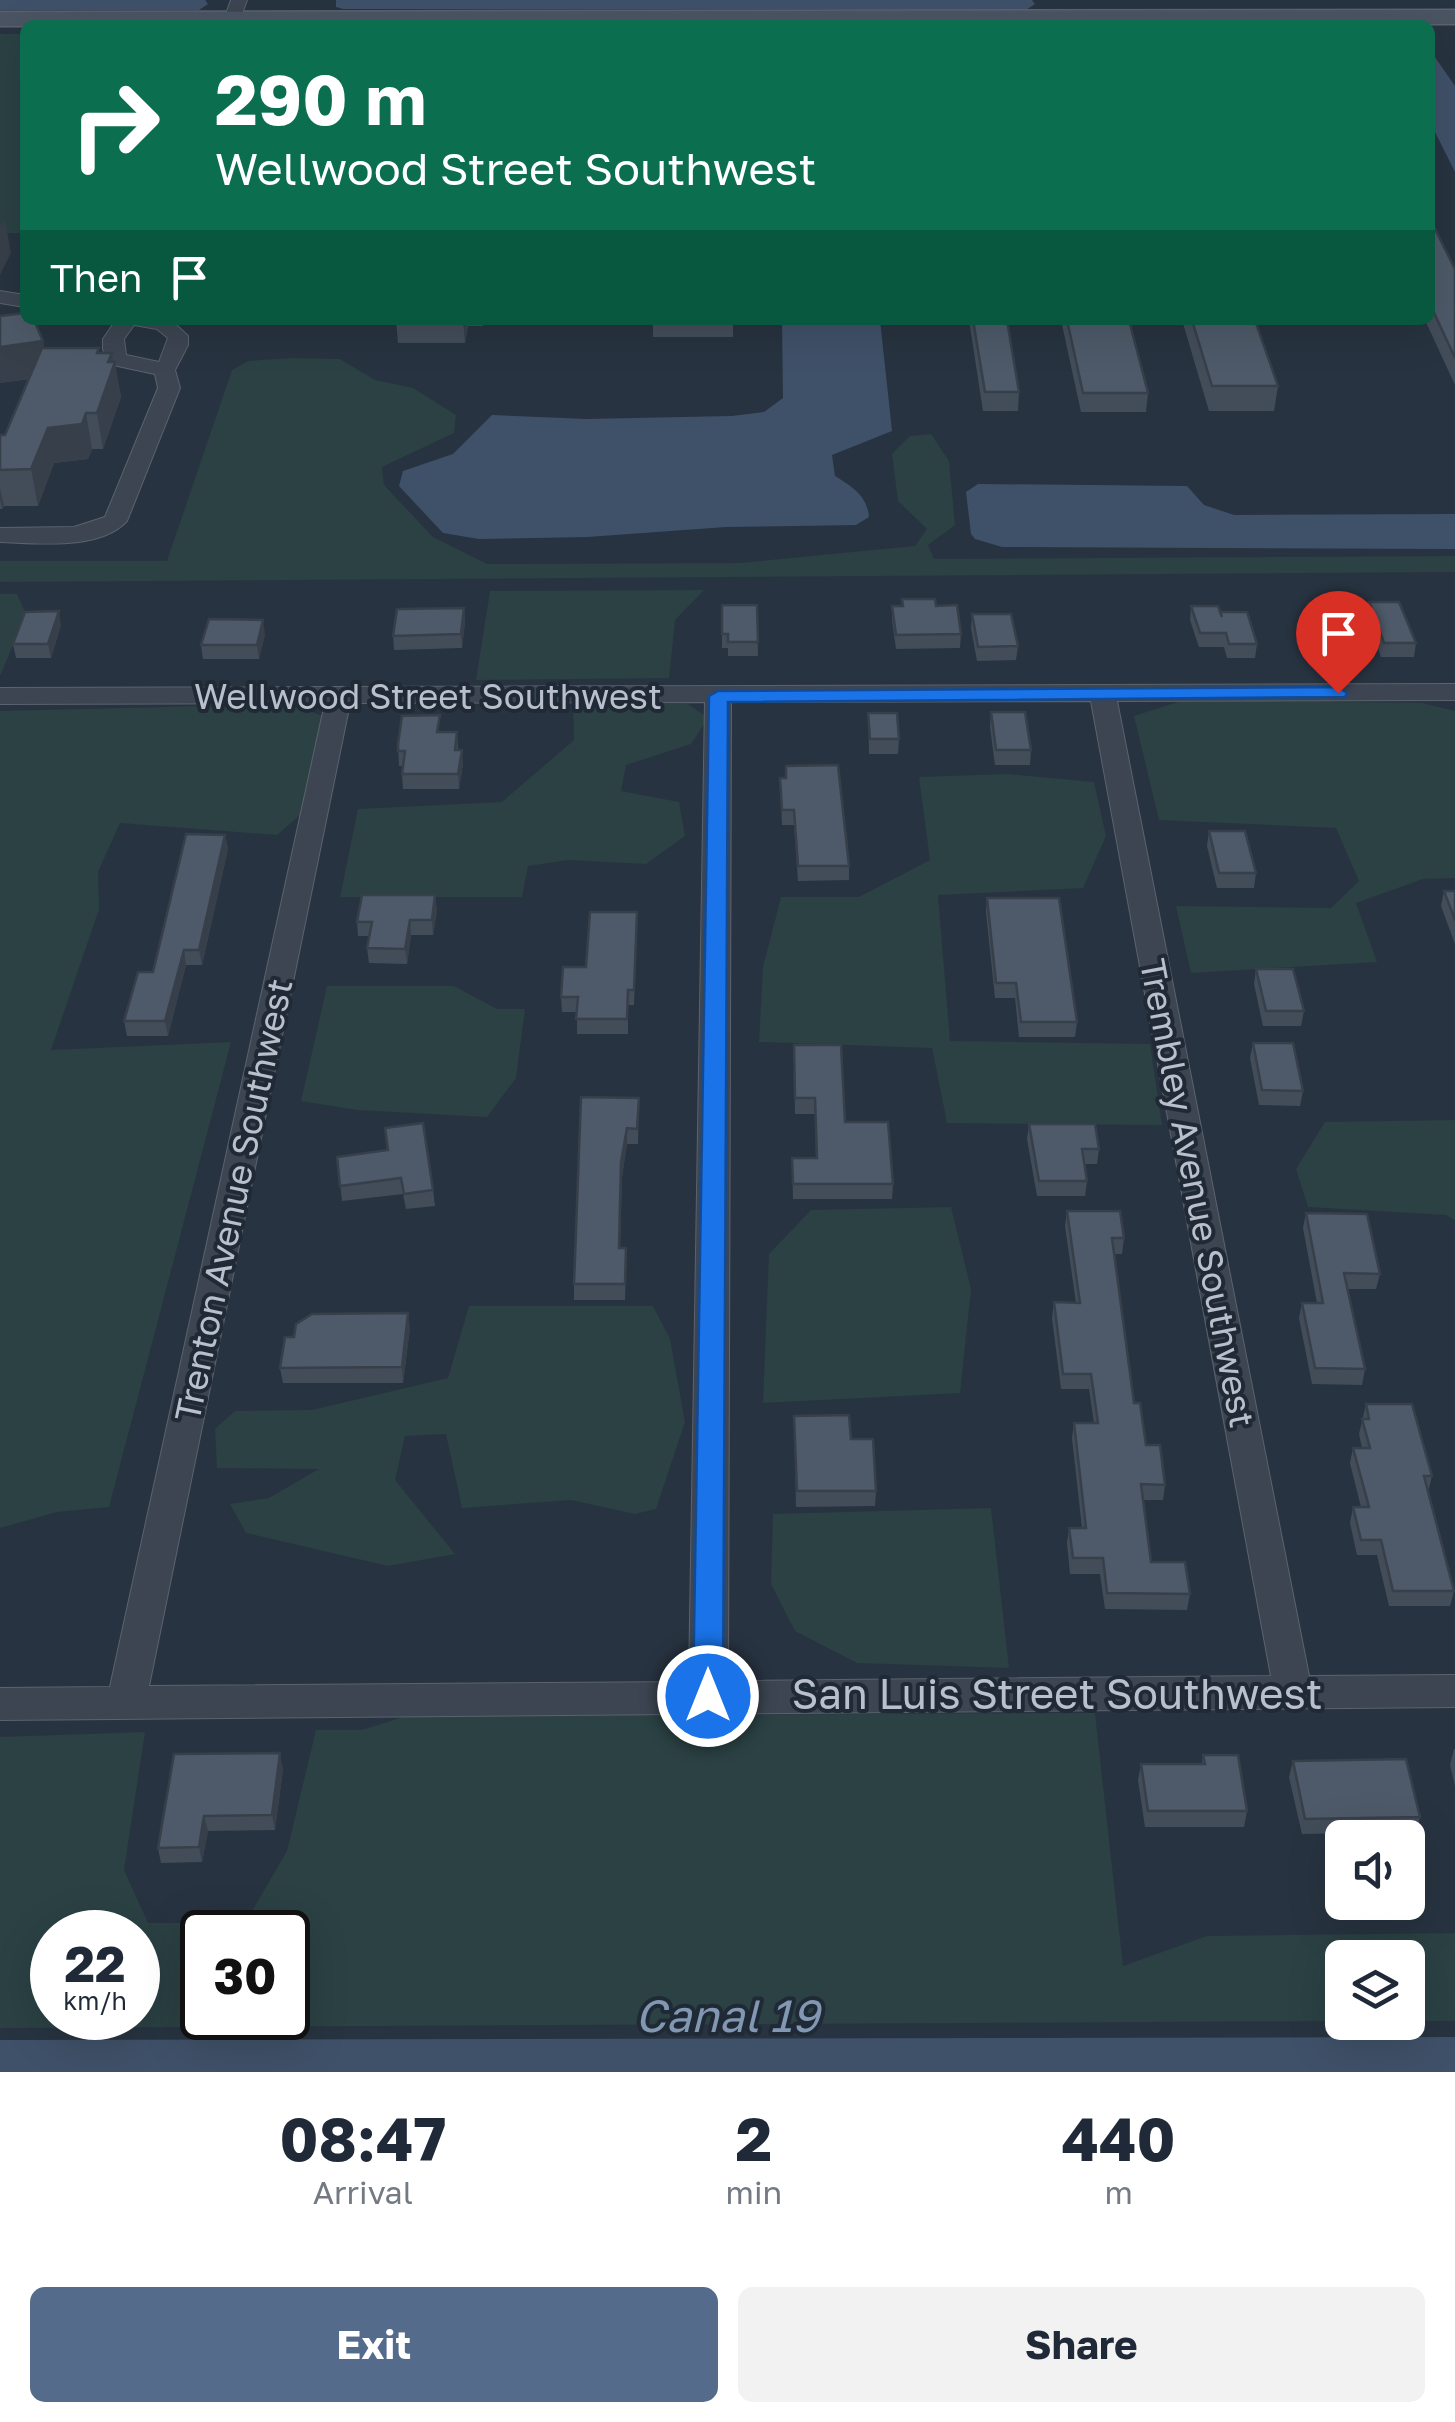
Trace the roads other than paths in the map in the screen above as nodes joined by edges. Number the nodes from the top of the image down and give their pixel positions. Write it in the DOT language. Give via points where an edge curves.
graph roads {
  1 [pos="234,14"];
  2 [pos="1455,18"];
  3 [pos="0,19"];
  4 [pos="122,325"];
  5 [pos="168,325"];
  6 [pos="164,370"];
  7 [pos="0,534"];
  8 [pos="1455,692"];
  9 [pos="1104,695"];
  10 [pos="0,696"];
  11 [pos="339,696"];
  12 [pos="718,696"];
  13 [pos="1293,1691"];
  14 [pos="1455,1691"];
  15 [pos="708,1696"];
  16 [pos="126,1703"];
  17 [pos="0,1704"];
  1 -- 2 [label="main road"];
  1 -- 3 [label="main road"];
  4 -- 6 [label="street" via="112,342 120,361"];
  5 -- 6 [label="street" via="178,345"];
  6 -- 7 [label="street" via="168,388 115,520 78,533"];
  8 -- 9 [label="street, Wellwood Street Southwest"];
  9 -- 12 [label="street, Wellwood Street Southwest"];
  9 -- 13 [label="street, Trembley Avenue Southwest"];
  10 -- 11 [label="street, Wellwood Street Southwest"];
  11 -- 12 [label="street, Wellwood Street Southwest"];
  11 -- 16 [label="street, Trenton Avenue Southwest"];
  12 -- 15 [label="street"];
  13 -- 14 [label="street, San Luis Street Southwest"];
  13 -- 15 [label="street, San Luis Street Southwest"];
  15 -- 16 [label="street, San Luis Street Southwest"];
  16 -- 17 [label="street, San Luis Street Southwest"];
}
